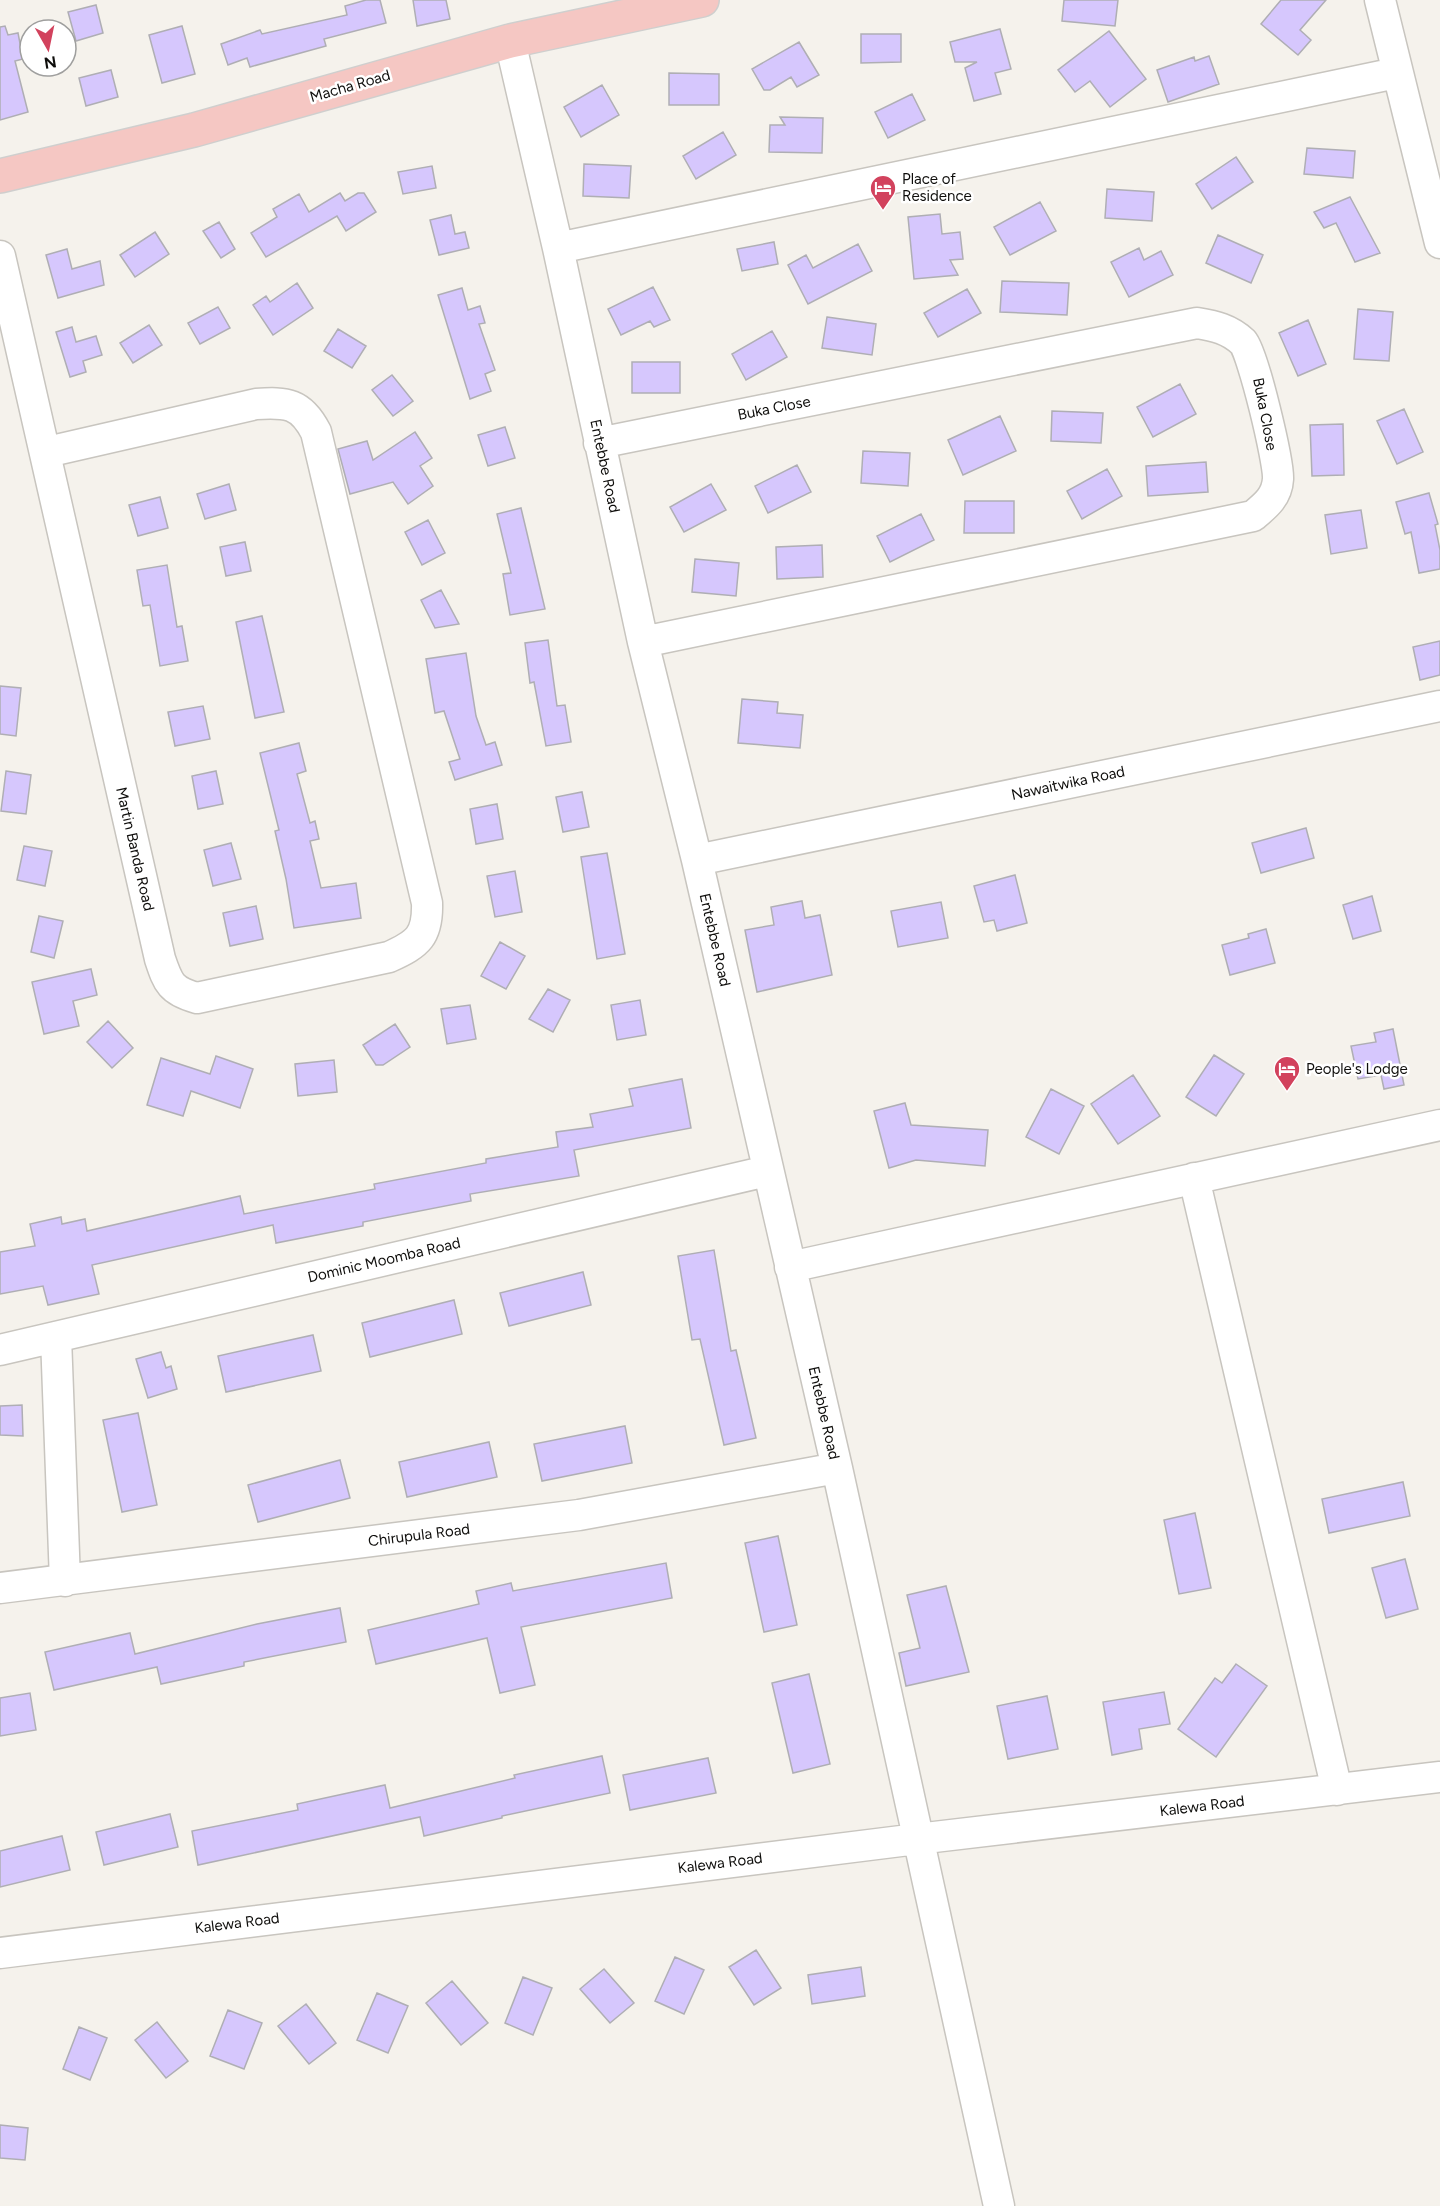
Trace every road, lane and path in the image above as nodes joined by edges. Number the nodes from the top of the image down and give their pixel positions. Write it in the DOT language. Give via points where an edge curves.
graph roads {
  1 [pos="702,0"];
  2 [pos="1380,0"];
  3 [pos="510,41"];
  4 [pos="1396,73"];
  5 [pos="0,176"];
  6 [pos="1440,243"];
  7 [pos="558,248"];
  8 [pos="0,256"];
  9 [pos="599,443"];
  10 [pos="46,452"];
  11 [pos="643,642"];
  12 [pos="1440,706"];
  13 [pos="697,860"];
  14 [pos="1440,1125"];
  15 [pos="767,1171"];
  16 [pos="1194,1178"];
  17 [pos="790,1268"];
  18 [pos="56,1337"];
  19 [pos="0,1350"];
  20 [pos="837,1468"];
  21 [pos="65,1581"];
  22 [pos="0,1588"];
  23 [pos="1440,1778"];
  24 [pos="1337,1790"];
  25 [pos="917,1839"];
  26 [pos="0,1953"];
  27 [pos="999,2206"];
  1 -- 3 [label="main road, Macha Road"];
  2 -- 4 [label="street"];
  3 -- 5 [label="main road, Macha Road" via="194,130"];
  3 -- 7 [label="street, Entebbe Road"];
  4 -- 6 [label="street"];
  4 -- 7 [label="street"];
  7 -- 9 [label="street, Entebbe Road"];
  8 -- 10 [label="street, Martin Banda Road"];
  9 -- 11 [label="street, Entebbe Road"];
  9 -- 11 [label="street, Buka Close" via="1197,323 1222,327 1244,343 1256,368 1278,479 1272,500 1253,516"];
  10 -- 10 [label="street, Martin Banda Road" via="256,404 276,402 297,407 308,417 316,432 427,903 428,922 421,937 407,949 389,957 197,998 180,994 168,981"];
  11 -- 13 [label="street, Entebbe Road"];
  12 -- 13 [label="street, Nawaitwika Road"];
  13 -- 15 [label="street, Entebbe Road"];
  14 -- 16 [label="street"];
  15 -- 17 [label="street, Entebbe Road"];
  15 -- 18 [label="street, Dominic Moomba Road"];
  16 -- 17 [label="street"];
  16 -- 24 [label="street"];
  17 -- 20 [label="street, Entebbe Road"];
  18 -- 19 [label="street, Dominic Moomba Road"];
  18 -- 21 [label="street"];
  20 -- 21 [label="street, Chirupula Road" via="579,1515"];
  20 -- 25 [label="street, Entebbe Road"];
  21 -- 22 [label="street, Chirupula Road"];
  23 -- 24 [label="street, Kalewa Road"];
  24 -- 25 [label="street, Kalewa Road"];
  25 -- 26 [label="street, Kalewa Road"];
  25 -- 27 [label="street, Entebbe Road"];
}
